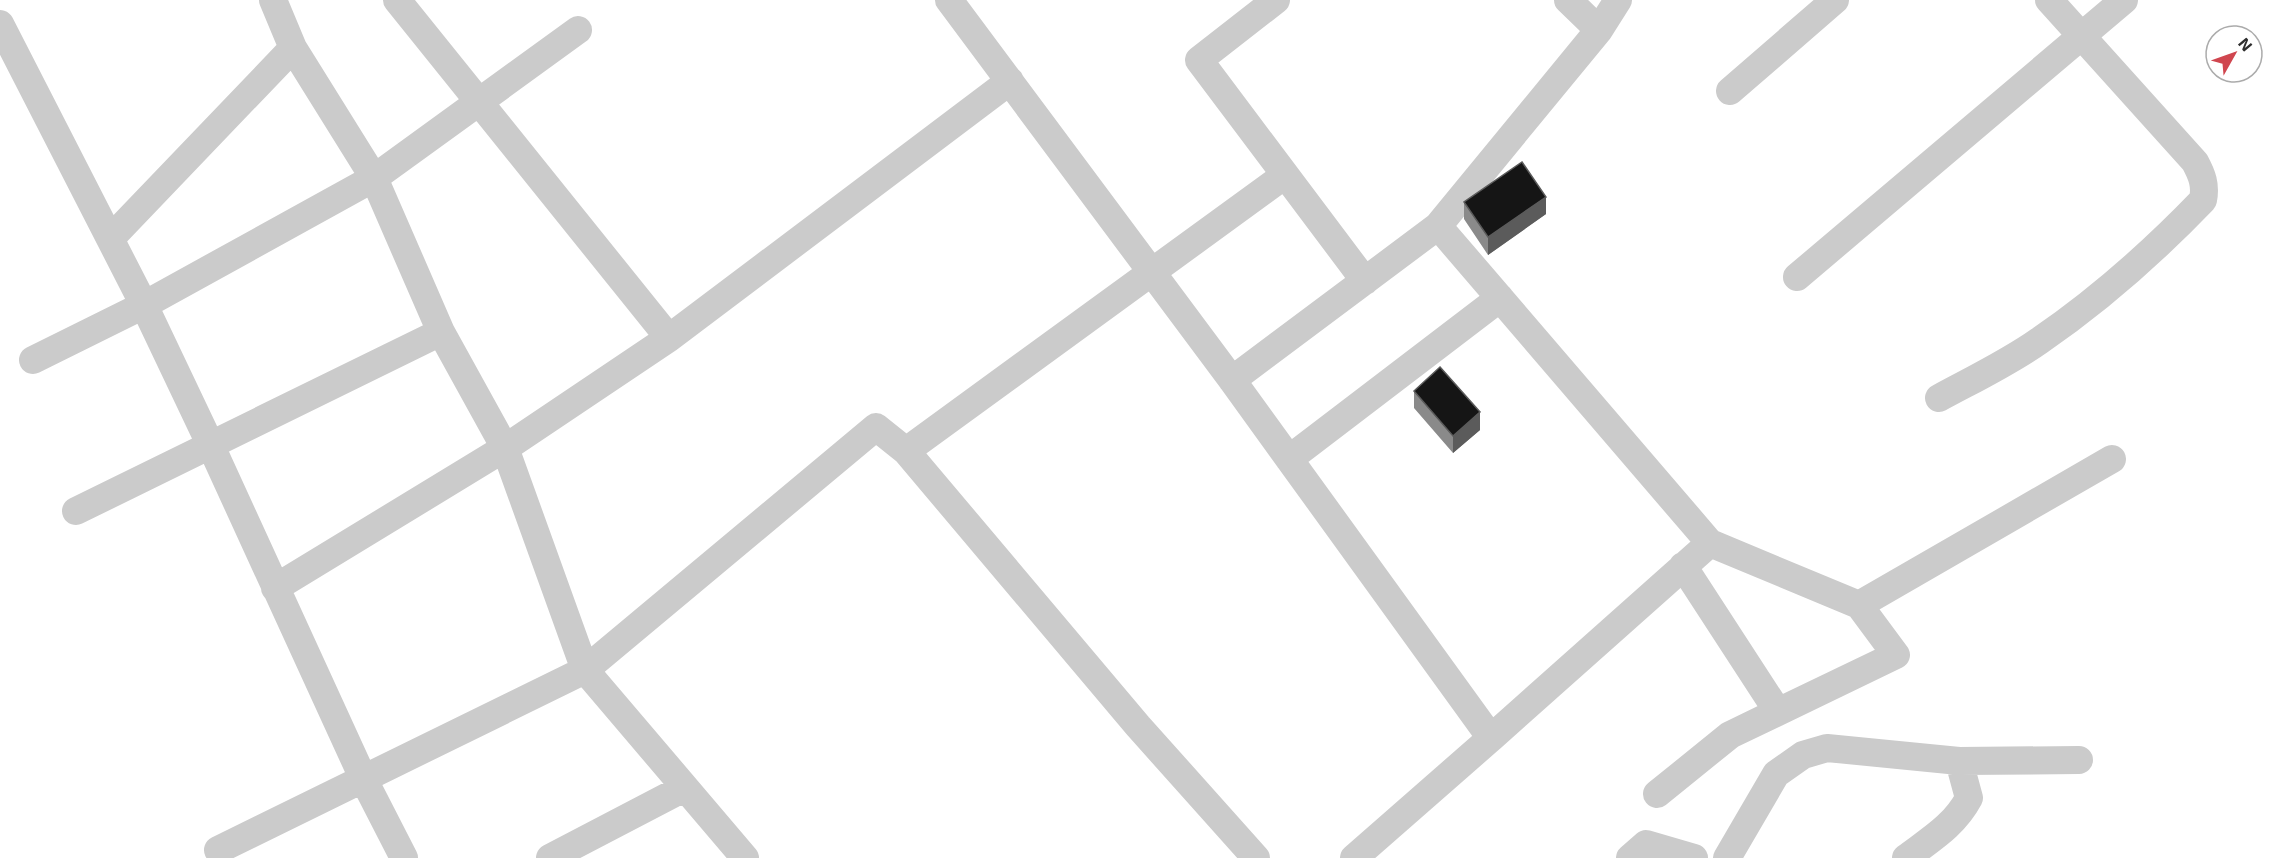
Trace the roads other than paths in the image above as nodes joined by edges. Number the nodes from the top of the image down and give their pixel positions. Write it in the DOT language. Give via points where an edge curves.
graph roads {
  1 [pos="273,0"];
  2 [pos="397,0"];
  3 [pos="949,0"];
  4 [pos="1276,0"];
  5 [pos="1568,0"];
  6 [pos="1618,0"];
  7 [pos="1835,0"];
  8 [pos="2049,0"];
  9 [pos="2124,0"];
  10 [pos="0,24"];
  11 [pos="578,30"];
  12 [pos="1599,30"];
  13 [pos="2080,37"];
  14 [pos="293,48"];
  15 [pos="1010,81"];
  16 [pos="1730,91"];
  17 [pos="478,103"];
  18 [pos="1285,175"];
  19 [pos="374,178"];
  20 [pos="1438,226"];
  21 [pos="111,238"];
  22 [pos="1151,272"];
  23 [pos="1797,277"];
  24 [pos="1365,280"];
  25 [pos="1500,298"];
  26 [pos="144,305"];
  27 [pos="441,332"];
  28 [pos="669,338"];
  29 [pos="33,360"];
  30 [pos="1232,380"];
  31 [pos="1939,398"];
  32 [pos="212,446"];
  33 [pos="505,448"];
  34 [pos="906,451"];
  35 [pos="1289,459"];
  36 [pos="2112,459"];
  37 [pos="76,511"];
  38 [pos="1710,543"];
  39 [pos="1683,566"];
  40 [pos="275,588"];
  41 [pos="1859,605"];
  42 [pos="585,670"];
  43 [pos="1778,712"];
  44 [pos="1491,738"];
  45 [pos="2079,760"];
  46 [pos="1959,761"];
  47 [pos="363,778"];
  48 [pos="684,788"];
  49 [pos="1657,794"];
  50 [pos="218,850"];
  51 [pos="404,858"];
  52 [pos="550,858"];
  53 [pos="745,858"];
  54 [pos="1256,858"];
  55 [pos="1354,858"];
  56 [pos="1630,858"];
  57 [pos="1694,858"];
  58 [pos="1727,858"];
  59 [pos="1906,858"];
  1 -- 14 [label="street"];
  2 -- 17 [label="street"];
  3 -- 15 [label="street"];
  4 -- 18 [label="street" via="1199,60"];
  5 -- 12 [label="street"];
  6 -- 12 [label="street"];
  7 -- 16 [label="street"];
  8 -- 13 [label="street"];
  9 -- 13 [label="street"];
  10 -- 21 [label="street"];
  11 -- 17 [label="street"];
  12 -- 20 [label="street"];
  13 -- 23 [label="street"];
  13 -- 31 [label="street" via="2195,162 2203,176 2202,200 2086,308 2037,343"];
  14 -- 19 [label="street"];
  14 -- 21 [label="street"];
  15 -- 22 [label="street"];
  15 -- 28 [label="street"];
  17 -- 19 [label="street"];
  17 -- 28 [label="street"];
  18 -- 22 [label="street"];
  18 -- 24 [label="street"];
  19 -- 26 [label="street"];
  19 -- 27 [label="street"];
  20 -- 24 [label="street"];
  20 -- 25 [label="street"];
  21 -- 26 [label="street"];
  22 -- 30 [label="street"];
  22 -- 34 [label="street"];
  24 -- 30 [label="street"];
  25 -- 35 [label="street"];
  25 -- 38 [label="street"];
  26 -- 29 [label="street"];
  26 -- 32 [label="street"];
  27 -- 32 [label="street"];
  27 -- 33 [label="street"];
  28 -- 33 [label="street"];
  30 -- 35 [label="street"];
  32 -- 37 [label="street"];
  32 -- 40 [label="street"];
  33 -- 40 [label="street"];
  33 -- 42 [label="street"];
  34 -- 42 [label="street" via="876,427"];
  34 -- 54 [label="street" via="1138,726"];
  35 -- 44 [label="street"];
  36 -- 41 [label="street"];
  38 -- 39 [label="street"];
  38 -- 41 [label="street"];
  39 -- 43 [label="street"];
  39 -- 44 [label="street"];
  40 -- 47 [label="street"];
  41 -- 43 [label="street" via="1896,655"];
  42 -- 47 [label="street"];
  42 -- 48 [label="street"];
  43 -- 49 [label="street" via="1730,735"];
  44 -- 55 [label="street"];
  45 -- 46 [label="street"];
  46 -- 58 [label="street" via="1827,748 1803,755 1776,774"];
  46 -- 59 [label="street" via="1969,798 1962,812"];
  47 -- 50 [label="street"];
  47 -- 51 [label="street"];
  48 -- 52 [label="street"];
  48 -- 53 [label="street"];
  56 -- 57 [label="street" via="1646,844"];
}
